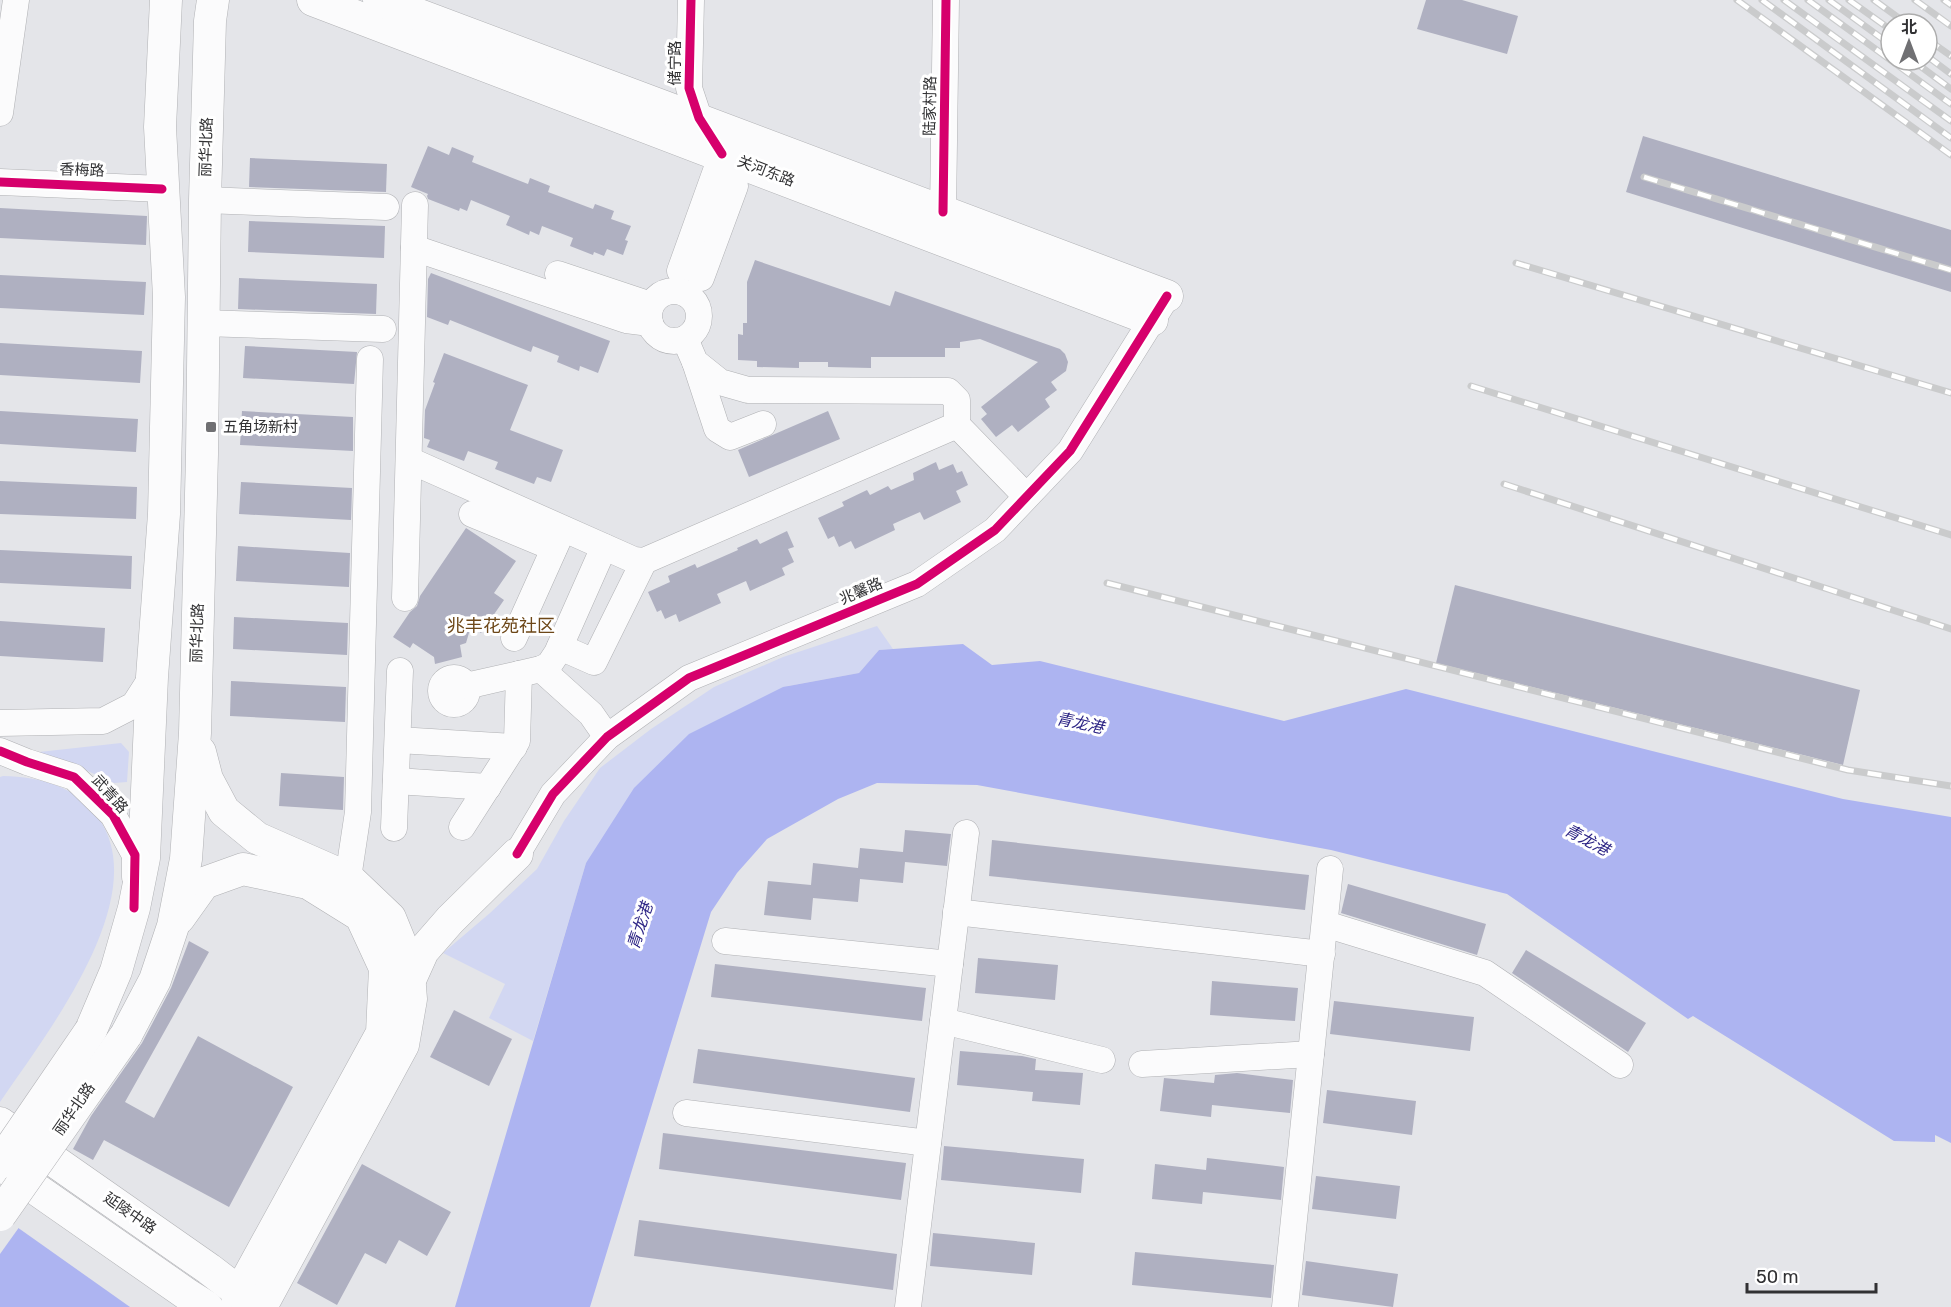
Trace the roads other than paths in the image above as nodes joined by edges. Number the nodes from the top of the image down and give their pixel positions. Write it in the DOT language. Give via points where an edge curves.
graph roads {
  1 [pos="16,0"];
  2 [pos="166,0"];
  3 [pos="213,0"];
  4 [pos="312,0"];
  5 [pos="379,0"];
  6 [pos="691,0"];
  7 [pos="946,0"];
  8 [pos="0,113"];
  9 [pos="699,118"];
  10 [pos="722,154"];
  11 [pos="0,182"];
  12 [pos="162,189"];
  13 [pos="205,200"];
  14 [pos="415,205"];
  15 [pos="386,207"];
  16 [pos="943,212"];
  17 [pos="414,248"];
  18 [pos="558,274"];
  19 [pos="677,292"];
  20 [pos="1160,308"];
  21 [pos="203,323"];
  22 [pos="383,329"];
  23 [pos="690,350"];
  24 [pos="370,359"];
  25 [pos="763,424"];
  26 [pos="957,425"];
  27 [pos="409,460"];
  28 [pos="1026,496"];
  29 [pos="472,514"];
  30 [pos="559,538"];
  31 [pos="604,547"];
  32 [pos="644,561"];
  33 [pos="405,598"];
  34 [pos="514,638"];
  35 [pos="560,647"];
  36 [pos="400,671"];
  37 [pos="530,672"];
  38 [pos="152,677"];
  39 [pos="466,686"];
  40 [pos="0,723"];
  41 [pos="195,733"];
  42 [pos="607,737"];
  43 [pos="398,740"];
  44 [pos="514,747"];
  45 [pos="2,752"];
  46 [pos="396,781"];
  47 [pos="488,787"];
  48 [pos="462,827"];
  49 [pos="394,828"];
  50 [pos="966,833"];
  51 [pos="517,854"];
  52 [pos="1330,869"];
  53 [pos="348,878"];
  54 [pos="134,908"];
  55 [pos="956,912"];
  56 [pos="1324,924"];
  57 [pos="173,926"];
  58 [pos="725,941"];
  59 [pos="1322,954"];
  60 [pos="950,964"];
  61 [pos="409,982"];
  62 [pos="943,1021"];
  63 [pos="1311,1054"];
  64 [pos="1102,1060"];
  65 [pos="1142,1064"];
  66 [pos="1620,1065"];
  67 [pos="686,1113"];
  68 [pos="0,1123"];
  69 [pos="928,1143"];
  70 [pos="0,1164"];
  71 [pos="0,1215"];
  72 [pos="249,1303"];
  73 [pos="207,1307"];
  74 [pos="908,1307"];
  75 [pos="1285,1307"];
  1 -- 8 [label="street"];
  2 -- 12 [label="main road, 丽华北路" via="160,127"];
  3 -- 13 [label="main road, 丽华北路"];
  4 -- 10 [label="main road, 关河东路"];
  5 -- 9 [label="main road, 关河东路"];
  6 -- 9 [label="street, 储宁路" via="688,88"];
  7 -- 16 [label="street, 陆家村路"];
  9 -- 10 [label="street, 储宁路"];
  9 -- 16 [label="main road, 关河东路"];
  10 -- 19 [label="street, 储宁路" via="735,186"];
  10 -- 20 [label="main road, 关河东路"];
  11 -- 12 [label="street, 香梅路"];
  12 -- 38 [label="main road, 丽华北路" via="169,297 164,514"];
  13 -- 15 [label="street"];
  13 -- 21 [label="main road, 丽华北路"];
  14 -- 17 [label="street"];
  16 -- 20 [label="main road, 关河东路"];
  17 -- 19 [label="street" via="626,320"];
  17 -- 27 [label="street"];
  18 -- 19 [label="street"];
  19 -- 23 [label="street" via="700,314"];
  19 -- 23 [label="street" via="653,331"];
  20 -- 28 [label="street, 兆馨路" via="1070,451"];
  21 -- 22 [label="street"];
  21 -- 41 [label="main road, 丽华北路"];
  23 -- 25 [label="street" via="717,429 730,436"];
  23 -- 26 [label="street" via="720,382 748,390 948,391 957,400"];
  24 -- 53 [label="street" via="358,812"];
  26 -- 28 [label="street"];
  26 -- 32 [label="street"];
  27 -- 30 [label="street"];
  27 -- 33 [label="street"];
  28 -- 42 [label="street, 兆馨路" via="995,530 917,584 689,678"];
  29 -- 30 [label="street"];
  30 -- 31 [label="street"];
  30 -- 34 [label="street"];
  31 -- 32 [label="street"];
  31 -- 35 [label="street"];
  32 -- 35 [label="street" via="594,662"];
  35 -- 37 [label="street" via="549,664"];
  36 -- 43 [label="street"];
  37 -- 39 [label="street"];
  37 -- 42 [label="street" via="591,714"];
  37 -- 44 [label="street"];
  38 -- 40 [label="street" via="134,705 103,721"];
  38 -- 54 [label="main road, 丽华北路" via="144,858"];
  41 -- 53 [label="main road" via="207,779 224,811 256,838"];
  41 -- 57 [label="main road, 丽华北路" via="186,859"];
  42 -- 51 [label="street, 兆馨路" via="553,794"];
  43 -- 44 [label="street"];
  43 -- 46 [label="street"];
  44 -- 47 [label="street"];
  45 -- 54 [label="street, 武青路" via="74,777 113,815 135,855"];
  46 -- 47 [label="street"];
  46 -- 49 [label="street"];
  47 -- 48 [label="street"];
  50 -- 55 [label="street"];
  51 -- 61 [label="main road" via="423,951"];
  52 -- 56 [label="street"];
  53 -- 61 [label="main road" via="390,918 408,963"];
  54 -- 70 [label="main road, 丽华北路, bridge" via="116,971 91,1030"];
  55 -- 59 [label="street"];
  55 -- 60 [label="street"];
  56 -- 59 [label="street"];
  56 -- 66 [label="street" via="1485,973"];
  57 -- 71 [label="main road, 丽华北路, bridge" via="156,980 126,1035"];
  57 -- 72 [label="main road" via="204,883 243,869 308,883 361,916 385,968 382,1033"];
  58 -- 60 [label="street"];
  59 -- 63 [label="street"];
  60 -- 62 [label="street"];
  61 -- 72 [label="main road" via="411,999 403,1045"];
  62 -- 64 [label="street"];
  62 -- 69 [label="street"];
  63 -- 65 [label="street"];
  63 -- 75 [label="street"];
  67 -- 69 [label="street"];
  68 -- 72 [label="main road, 延陵中路"];
  69 -- 74 [label="street"];
  70 -- 73 [label="main road"];
}
